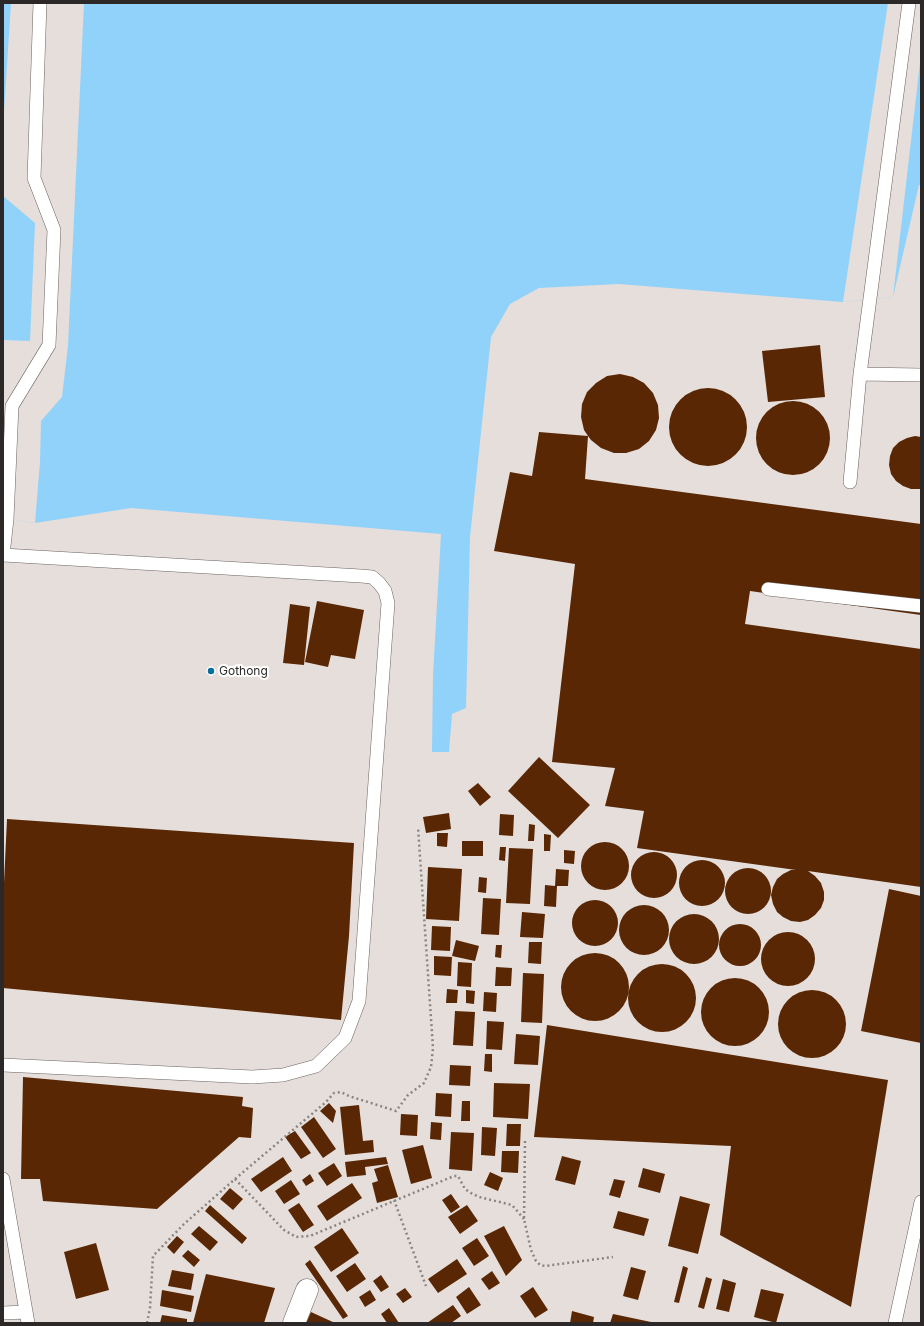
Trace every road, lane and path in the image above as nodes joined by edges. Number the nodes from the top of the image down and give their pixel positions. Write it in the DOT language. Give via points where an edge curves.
graph roads {
  1 [pos="40,3"];
  2 [pos="909,3"];
  3 [pos="860,374"];
  4 [pos="921,375"];
  5 [pos="850,482"];
  6 [pos="3,555"];
  7 [pos="768,589"];
  8 [pos="921,606"];
  9 [pos="418,827"];
  10 [pos="3,1065"];
  11 [pos="525,1141"];
  12 [pos="3,1179"];
  13 [pos="235,1179"];
  14 [pos="394,1200"];
  15 [pos="921,1202"];
  16 [pos="524,1219"];
  17 [pos="613,1257"];
  18 [pos="426,1286"];
  19 [pos="307,1290"];
  20 [pos="3,1313"];
  21 [pos="27,1317"];
  22 [pos="147,1323"];
  23 [pos="294,1323"];
  24 [pos="895,1323"];
  1 -- 6 [label="lane" via="34,178 54,230 48,345 12,406"];
  2 -- 3 [label="lane"];
  3 -- 4 [label="lane"];
  3 -- 5 [label="lane"];
  6 -- 10 [label="lane" via="372,577 385,591 388,603 359,1002 344,1038 316,1066 283,1075 252,1077"];
  7 -- 8 [label="lane"];
  9 -- 13 [label="path" via="433,1048 431,1067 424,1083 408,1095 396,1111 341,1092 334,1094"];
  11 -- 16 [label="path"];
  12 -- 21 [label="lane"];
  13 -- 14 [label="path" via="284,1230 296,1237 310,1236"];
  13 -- 22 [label="path" via="184,1224 153,1256"];
  14 -- 16 [label="path" via="458,1176 465,1189 471,1193 512,1205"];
  14 -- 18 [label="path"];
  15 -- 24 [label="lane"];
  16 -- 17 [label="path" via="531,1250 540,1265"];
  19 -- 23 [label="street"];
  20 -- 21 [label="lane"];
}
